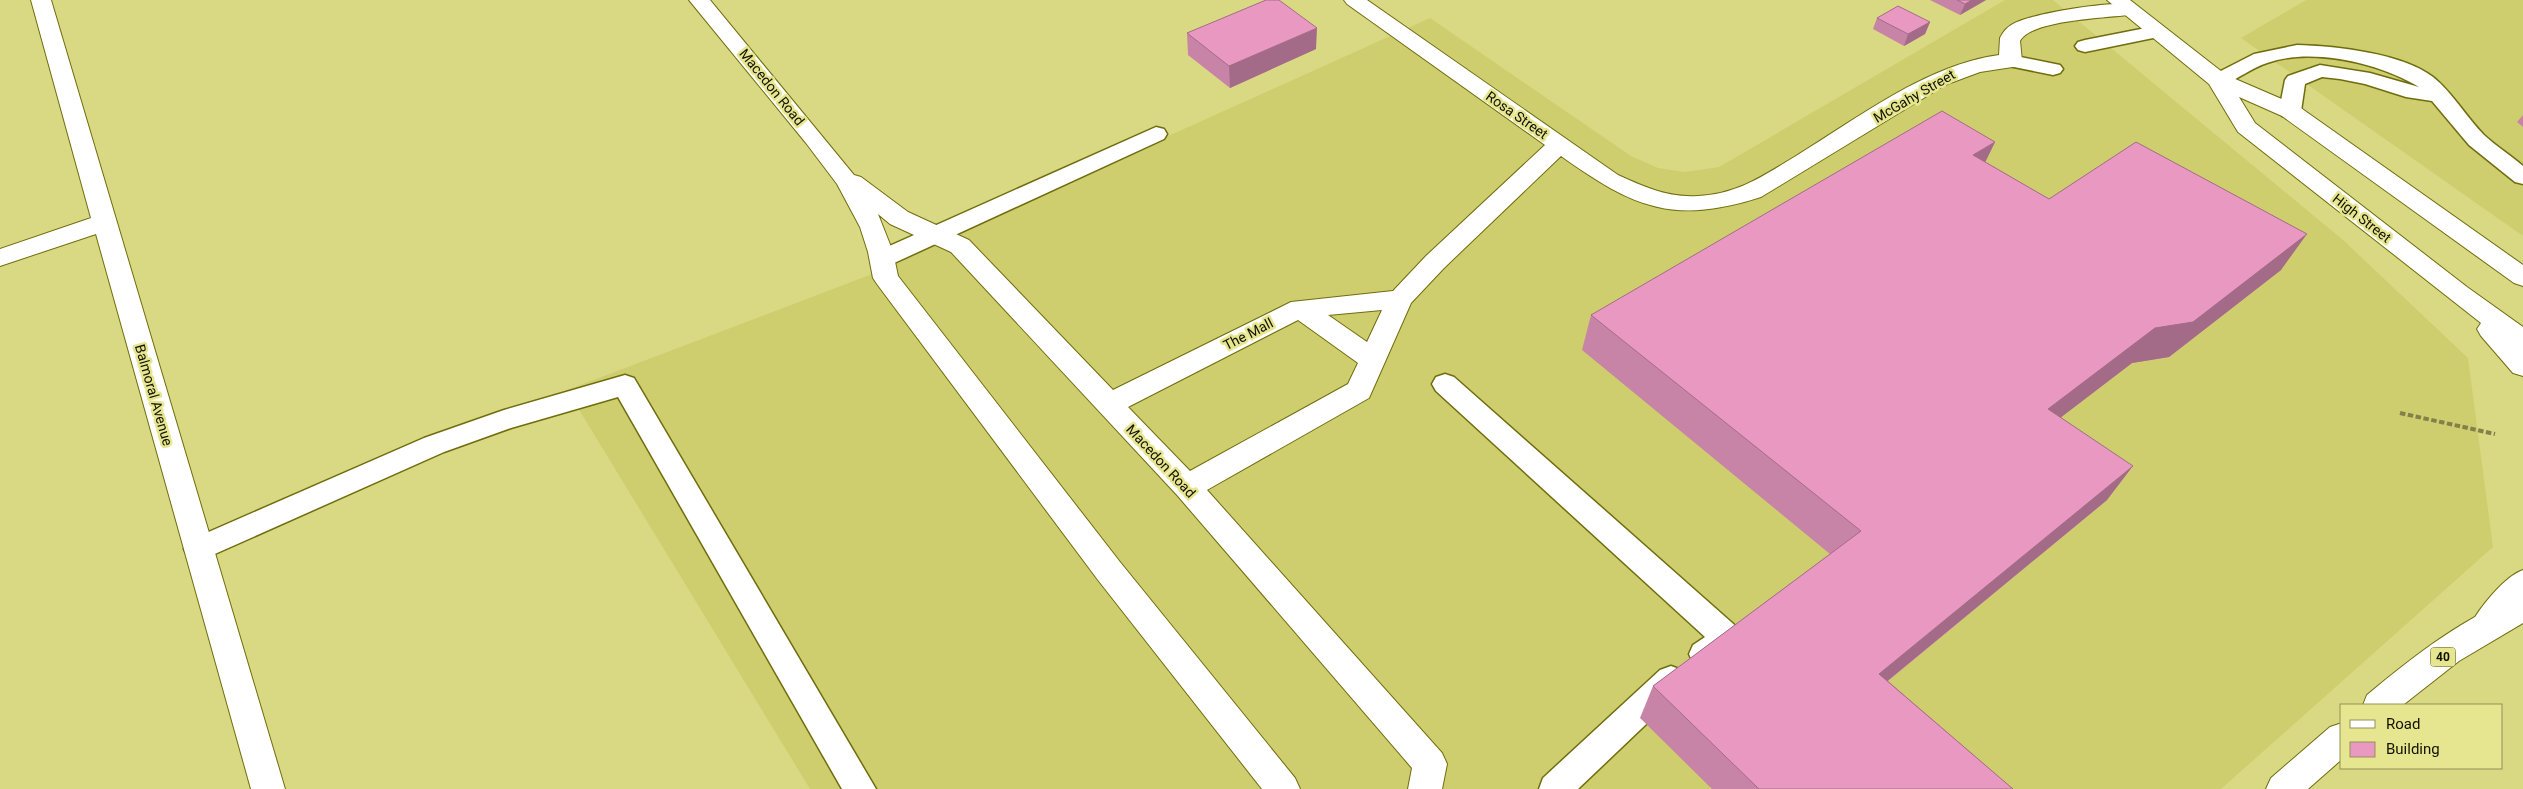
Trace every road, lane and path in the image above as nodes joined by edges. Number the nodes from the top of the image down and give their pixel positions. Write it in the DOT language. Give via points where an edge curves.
graph roads {
  1 [pos="41,0"];
  2 [pos="699,0"];
  3 [pos="1354,0"];
  4 [pos="2122,5"];
  5 [pos="2156,32"];
  6 [pos="2086,46"];
  7 [pos="2011,61"];
  8 [pos="2054,69"];
  9 [pos="2218,80"];
  10 [pos="2438,96"];
  11 [pos="2290,111"];
  12 [pos="1156,134"];
  13 [pos="1559,145"];
  14 [pos="844,175"];
  15 [pos="2523,177"];
  16 [pos="1691,206"];
  17 [pos="104,222"];
  18 [pos="935,234"];
  19 [pos="0,258"];
  20 [pos="884,258"];
  21 [pos="2523,277"];
  22 [pos="2458,293"];
  23 [pos="1400,299"];
  24 [pos="1300,308"];
  25 [pos="2523,340"];
  26 [pos="1373,360"];
  27 [pos="2523,366"];
  28 [pos="1445,384"];
  29 [pos="1108,405"];
  30 [pos="2400,413"];
  31 [pos="2495,434"];
  32 [pos="1187,487"];
  33 [pos="198,549"];
  34 [pos="2523,583"];
  35 [pos="2523,608"];
  36 [pos="2486,626"];
  37 [pos="2380,704"];
  38 [pos="2340,740"];
  39 [pos="268,789"];
  40 [pos="860,789"];
  41 [pos="1283,789"];
  42 [pos="1425,789"];
  43 [pos="1555,789"];
  44 [pos="2283,789"];
  1 -- 17 [label="street, Balmoral Avenue"];
  2 -- 14 [label="street, Macedon Road"];
  3 -- 13 [label="street, Rosa Street"];
  4 -- 5 [label="street, High Street"];
  4 -- 7 [label="street" via="2043,20 2024,27 2012,35 2008,49"];
  5 -- 6 [label="lane"];
  5 -- 9 [label="street, High Street"];
  7 -- 8 [label="lane"];
  7 -- 16 [label="street, McGahy Street" via="1982,63 1959,70 1937,80 1753,192 1729,201"];
  9 -- 10 [label="lane" via="2261,58 2297,51 2336,52 2412,74 2426,82"];
  9 -- 11 [label="street, High Street"];
  9 -- 22 [label="street, High Street" via="2246,127"];
  10 -- 11 [label="lane" via="2406,91 2370,79 2320,72 2295,80"];
  10 -- 15 [label="lane" via="2477,140"];
  11 -- 21 [label="street, High Street"];
  12 -- 18 [label="lane"];
  13 -- 16 [label="street, Rosa Street" via="1610,180 1636,193"];
  13 -- 23 [label="street"];
  14 -- 18 [label="street, Macedon Road" via="899,218"];
  14 -- 20 [label="street, Macedon Road" via="875,231"];
  17 -- 19 [label="street"];
  17 -- 33 [label="street, Balmoral Avenue"];
  18 -- 20 [label="lane"];
  18 -- 29 [label="street, Macedon Road" via="960,246"];
  20 -- 41 [label="street, Macedon Road" via="886,278 1109,571"];
  22 -- 25 [label="street, High Street"];
  22 -- 27 [label="street"];
  23 -- 24 [label="street, The Mall"];
  23 -- 26 [label="street"];
  24 -- 26 [label="street"];
  24 -- 29 [label="street, The Mall"];
  26 -- 32 [label="street" via="1359,391"];
  28 -- 43 [label="lane" via="1728,638 1682,669"];
  29 -- 32 [label="street, Macedon Road"];
  30 -- 31 [label="path"];
  32 -- 42 [label="street, Macedon Road" via="1430,764"];
  33 -- 39 [label="street, Balmoral Avenue"];
  33 -- 40 [label="lane" via="434,444 504,420 625,386"];
  34 -- 36 [label="street"];
  35 -- 36 [label="street, 40"];
  36 -- 37 [label="street, 40"];
  38 -- 44 [label="street"];
}
